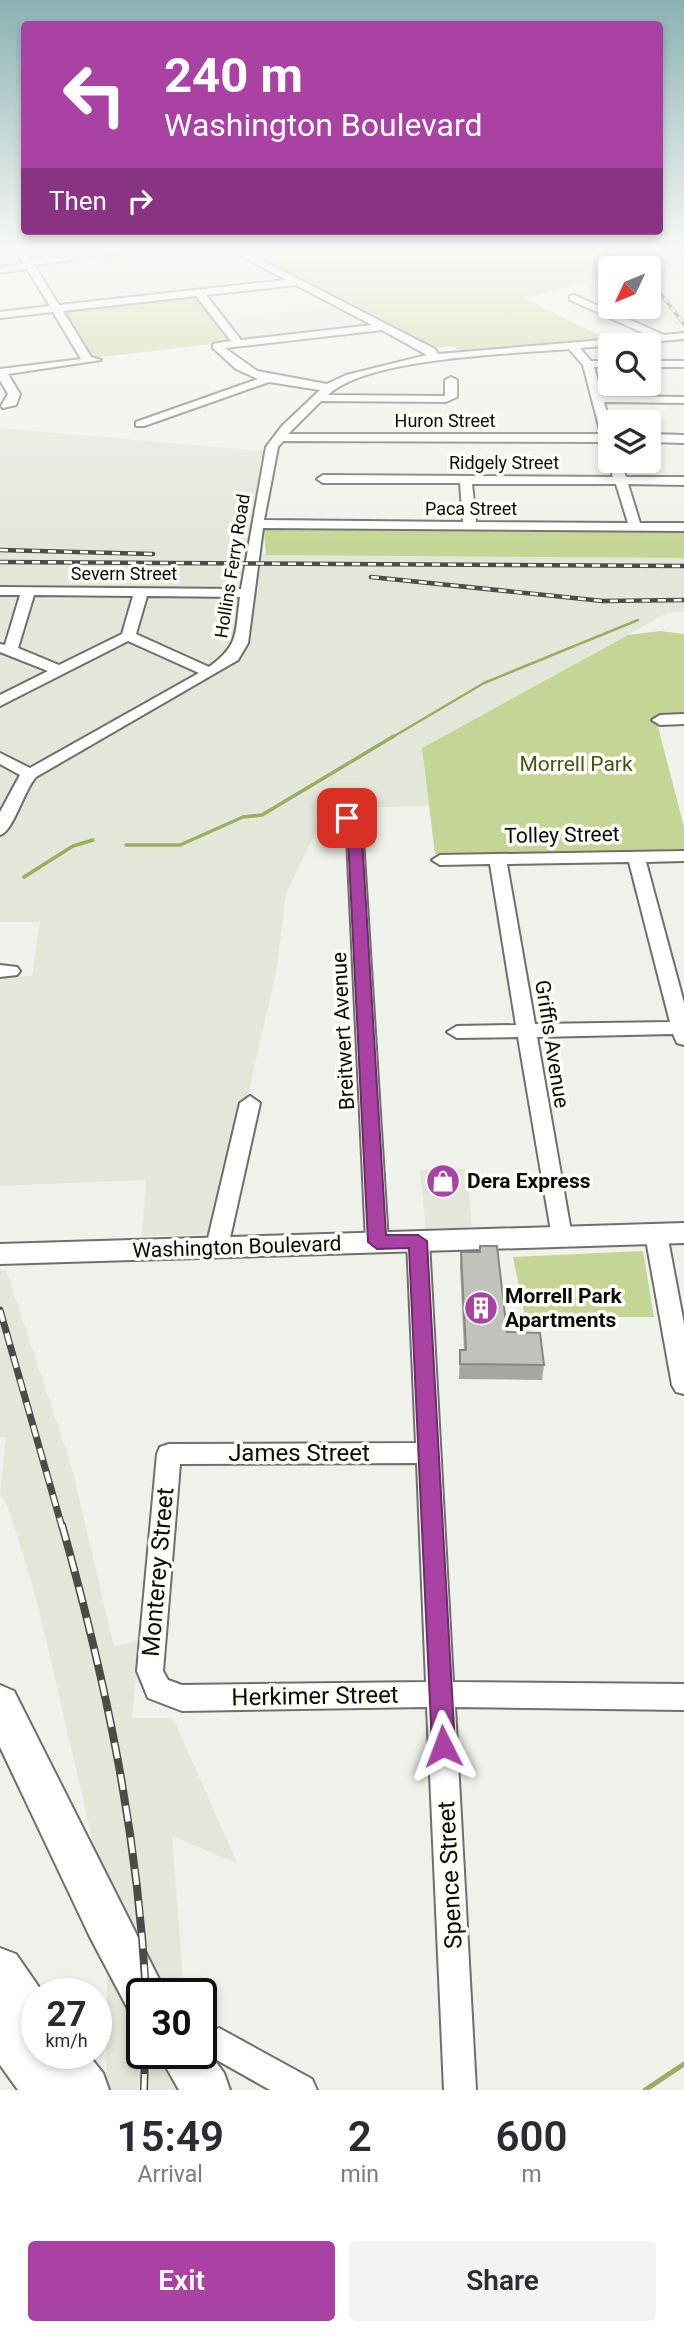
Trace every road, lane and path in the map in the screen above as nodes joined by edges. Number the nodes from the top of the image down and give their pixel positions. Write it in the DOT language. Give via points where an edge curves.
graph roads {
  1 [pos="85,351"];
  2 [pos="221,351"];
  3 [pos="421,351"];
  4 [pos="429,351"];
  5 [pos="520,351"];
  6 [pos="576,351"];
  7 [pos="419,358"];
  8 [pos="434,358"];
  9 [pos="588,364"];
  10 [pos="598,364"];
  11 [pos="661,364"];
  12 [pos="684,364"];
  13 [pos="382,368"];
  14 [pos="0,372"];
  15 [pos="267,379"];
  16 [pos="451,380"];
  17 [pos="329,388"];
  18 [pos="316,398"];
  19 [pos="596,399"];
  20 [pos="684,400"];
  21 [pos="7,406"];
  22 [pos="600,410"];
  23 [pos="140,424"];
  24 [pos="278,437"];
  25 [pos="598,438"];
  26 [pos="661,438"];
  27 [pos="684,439"];
  28 [pos="619,473"];
  29 [pos="323,479"];
  30 [pos="466,480"];
  31 [pos="622,480"];
  32 [pos="684,481"];
  33 [pos="257,524"];
  34 [pos="470,525"];
  35 [pos="635,526"];
  36 [pos="684,527"];
  37 [pos="0,591"];
  38 [pos="28,591"];
  39 [pos="141,592"];
  40 [pos="247,593"];
  41 [pos="128,636"];
  42 [pos="5,648"];
  43 [pos="59,671"];
  44 [pos="210,673"];
  45 [pos="0,701"];
  46 [pos="684,719"];
  47 [pos="660,720"];
  48 [pos="0,758"];
  49 [pos="30,774"];
  50 [pos="347,818"];
  51 [pos="0,830"];
  52 [pos="684,856"];
  53 [pos="636,857"];
  54 [pos="499,859"];
  55 [pos="440,860"];
  56 [pos="527,1031"];
  57 [pos="457,1032"];
  58 [pos="683,1032"];
  59 [pos="250,1103"];
  60 [pos="684,1233"];
  61 [pos="656,1234"];
  62 [pos="561,1237"];
  63 [pos="418,1241"];
  64 [pos="377,1242"];
  65 [pos="217,1247"];
  66 [pos="0,1254"];
  67 [pos="684,1385"];
  68 [pos="430,1453"];
  69 [pos="169,1454"];
  70 [pos="158,1689"];
  71 [pos="441,1694"];
  72 [pos="684,1698"];
  73 [pos="0,1704"];
  74 [pos="0,1970"];
  75 [pos="136,1978"];
  76 [pos="21,2014"];
  77 [pos="0,2027"];
  78 [pos="21,2042"];
  79 [pos="217,2055"];
  80 [pos="57,2069"];
  81 [pos="204,2069"];
  82 [pos="86,2090"];
  83 [pos="207,2090"];
  84 [pos="301,2090"];
  85 [pos="460,2090"];
  1 -- 14 [label="street" via="92,360"];
  2 -- 15 [label="street" via="234,365"];
  3 -- 7 [label="street"];
  4 -- 8 [label="street"];
  5 -- 8 [label="street, Hollins Ferry Road"];
  6 -- 9 [label="street"];
  7 -- 8 [label="street, Hollins Ferry Road"];
  7 -- 13 [label="street, Hollins Ferry Road"];
  8 -- 13 [label="street, Hollins Ferry Road"];
  9 -- 10 [label="street"];
  9 -- 19 [label="street"];
  11 -- 12 [label="street"];
  13 -- 17 [label="street, Hollins Ferry Road"];
  14 -- 21 [label="street" via="14,394"];
  15 -- 17 [label="street"];
  15 -- 23 [label="street"];
  16 -- 18 [label="street" via="449,398"];
  17 -- 18 [label="street, Hollins Ferry Road"];
  18 -- 24 [label="street, Hollins Ferry Road"];
  19 -- 20 [label="street"];
  19 -- 22 [label="street"];
  24 -- 25 [label="street, Huron Street"];
  24 -- 33 [label="street, Hollins Ferry Road"];
  26 -- 27 [label="street"];
  28 -- 31 [label="street"];
  29 -- 30 [label="street, Ridgely Street"];
  30 -- 31 [label="street, Ridgely Street"];
  30 -- 34 [label="street"];
  31 -- 32 [label="street, Ridgely Street"];
  31 -- 35 [label="street"];
  33 -- 34 [label="street, Paca Street"];
  33 -- 40 [label="street, Hollins Ferry Road"];
  34 -- 35 [label="street, Paca Street"];
  35 -- 36 [label="street, Paca Street"];
  37 -- 38 [label="street, Severn Street"];
  38 -- 39 [label="street, Severn Street"];
  38 -- 42 [label="street"];
  39 -- 40 [label="street, Severn Street"];
  39 -- 41 [label="street"];
  40 -- 44 [label="street, Hollins Ferry Road" via="237,651 227,664"];
  41 -- 43 [label="street"];
  41 -- 44 [label="street"];
  42 -- 43 [label="street"];
  43 -- 45 [label="street"];
  44 -- 49 [label="street, Hollins Ferry Road"];
  46 -- 47 [label="street"];
  48 -- 49 [label="street"];
  49 -- 51 [label="street"];
  50 -- 64 [label="street, Breitwert Avenue" via="355,838"];
  52 -- 53 [label="street, Tolley Street"];
  53 -- 54 [label="street, Tolley Street"];
  53 -- 58 [label="street"];
  54 -- 55 [label="street, Tolley Street"];
  54 -- 56 [label="street, Griffis Avenue"];
  56 -- 57 [label="street"];
  56 -- 58 [label="street"];
  56 -- 62 [label="street, Griffis Avenue"];
  59 -- 65 [label="street"];
  60 -- 61 [label="main road, Washington Boulevard"];
  61 -- 62 [label="main road, Washington Boulevard"];
  61 -- 67 [label="street"];
  62 -- 63 [label="main road, Washington Boulevard"];
  63 -- 64 [label="main road, Washington Boulevard"];
  63 -- 68 [label="street, Spence Street"];
  64 -- 65 [label="main road, Washington Boulevard"];
  65 -- 66 [label="main road, Washington Boulevard"];
  68 -- 69 [label="street, James Street"];
  68 -- 71 [label="street, Spence Street"];
  69 -- 70 [label="street, Monterey Street" via="150,1671"];
  70 -- 71 [label="street, Herkimer Street" via="182,1699"];
  71 -- 72 [label="street, Herkimer Street"];
  71 -- 85 [label="street, Spence Street"];
  73 -- 75 [label="highway"];
  74 -- 76 [label="highway"];
  77 -- 78 [label="highway"];
  79 -- 84 [label="street"];
  80 -- 82 [label="highway"];
  81 -- 83 [label="highway"];
}
